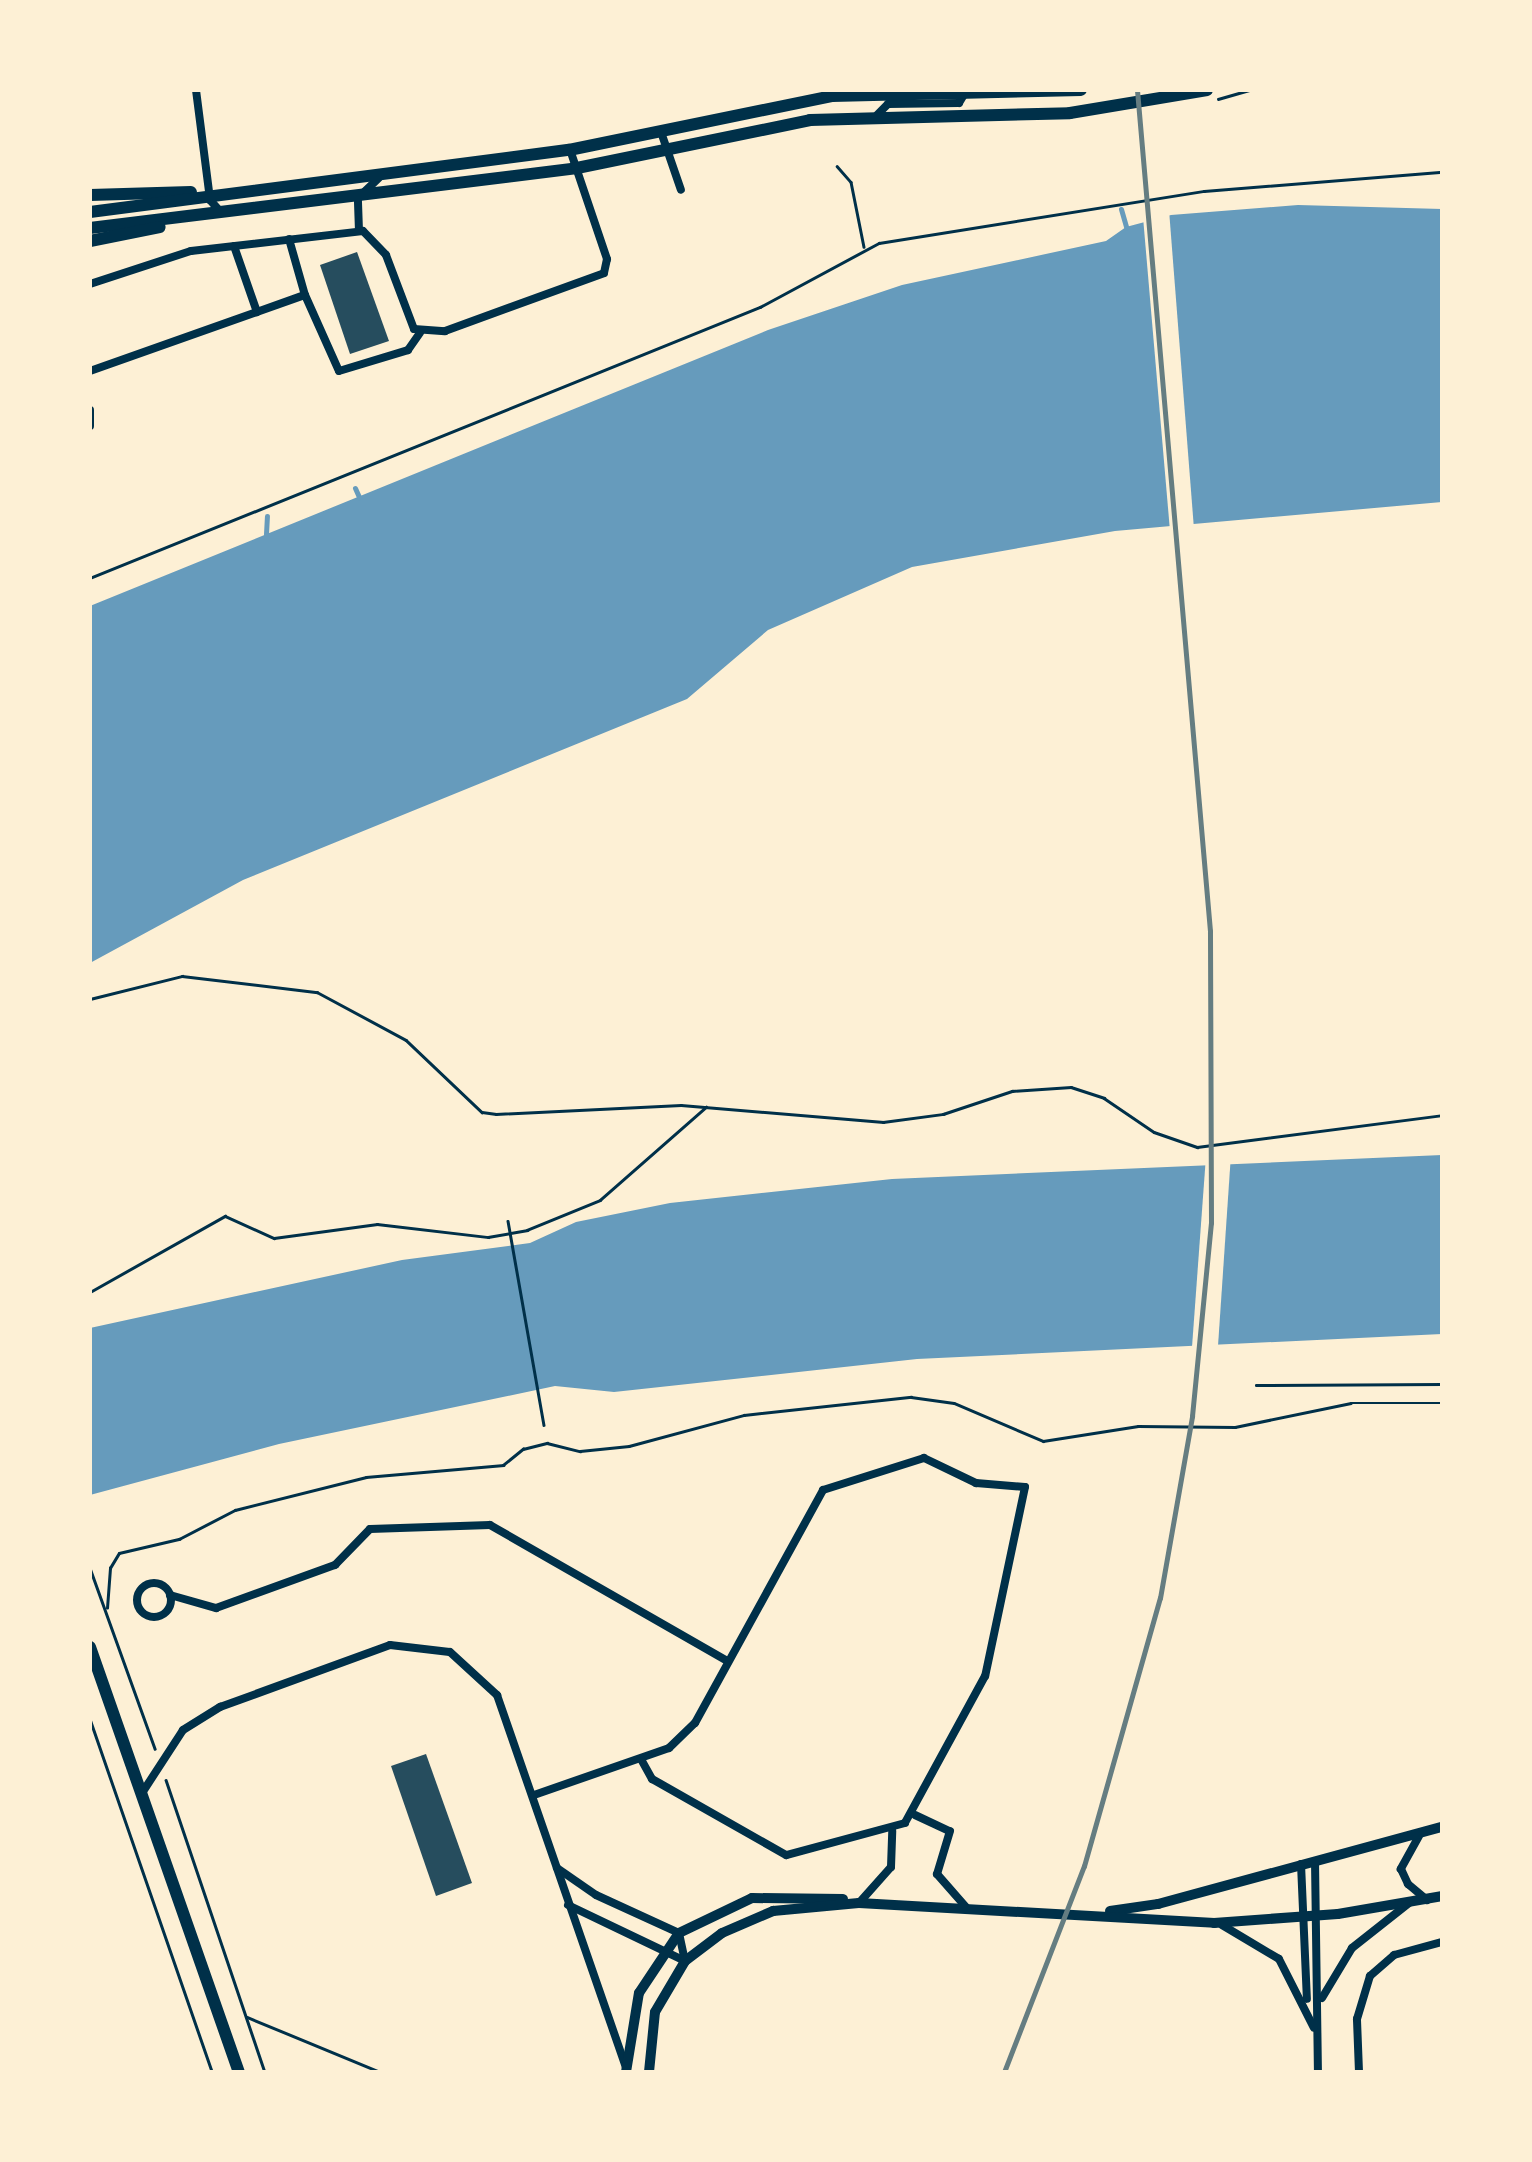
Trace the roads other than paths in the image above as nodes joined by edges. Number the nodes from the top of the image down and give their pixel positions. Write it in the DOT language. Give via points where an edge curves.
graph roads {
  1 [pos="196,90"];
  2 [pos="1081,90"];
  3 [pos="965,91"];
  4 [pos="1190,92"];
  5 [pos="1210,95"];
  6 [pos="877,114"];
  7 [pos="660,132"];
  8 [pos="570,150"];
  9 [pos="668,150"];
  10 [pos="576,168"];
  11 [pos="413,170"];
  12 [pos="681,190"];
  13 [pos="209,193"];
  14 [pos="90,196"];
  15 [pos="358,198"];
  16 [pos="90,212"];
  17 [pos="226,214"];
  18 [pos="186,220"];
  19 [pos="90,228"];
  20 [pos="360,231"];
  21 [pos="290,240"];
  22 [pos="90,241"];
  23 [pos="234,246"];
  24 [pos="90,284"];
  25 [pos="305,296"];
  26 [pos="258,312"];
  27 [pos="420,333"];
  28 [pos="90,371"];
  29 [pos="90,410"];
  30 [pos="90,426"];
  31 [pos="170,1595"];
  32 [pos="90,1647"];
  33 [pos="727,1661"];
  34 [pos="641,1759"];
  35 [pos="141,1794"];
  36 [pos="534,1796"];
  37 [pos="915,1814"];
  38 [pos="1442,1827"];
  39 [pos="892,1831"];
  40 [pos="1422,1832"];
  41 [pos="1315,1861"];
  42 [pos="1301,1864"];
  43 [pos="557,1868"];
  44 [pos="1442,1896"];
  45 [pos="1428,1900"];
  46 [pos="859,1902"];
  47 [pos="1410,1903"];
  48 [pos="568,1905"];
  49 [pos="966,1907"];
  50 [pos="1100,1912"];
  51 [pos="1317,1915"];
  52 [pos="1304,1916"];
  53 [pos="1214,1922"];
  54 [pos="679,1934"];
  55 [pos="1442,1942"];
  56 [pos="663,1953"];
  57 [pos="686,1962"];
  58 [pos="1320,2002"];
  59 [pos="1308,2008"];
  60 [pos="1316,2032"];
  61 [pos="626,2070"];
  62 [pos="239,2072"];
  63 [pos="649,2072"];
  64 [pos="1318,2072"];
  65 [pos="1359,2072"];
  1 -- 13 [label="street"];
  2 -- 3 [label="main road"];
  3 -- 6 [label="street" via="959,103 888,104"];
  3 -- 7 [label="main road" via="832,96"];
  4 -- 5 [label="main road"];
  4 -- 6 [label="main road" via="1070,113"];
  6 -- 9 [label="main road" via="792,123"];
  7 -- 8 [label="main road"];
  7 -- 9 [label="street"];
  8 -- 10 [label="street"];
  8 -- 11 [label="main road"];
  9 -- 10 [label="main road"];
  9 -- 12 [label="street"];
  10 -- 15 [label="main road"];
  10 -- 27 [label="street" via="606,258 600,277 444,331"];
  11 -- 13 [label="main road"];
  11 -- 15 [label="street" via="380,178"];
  13 -- 14 [label="main road" via="159,189"];
  13 -- 16 [label="main road"];
  13 -- 17 [label="street"];
  15 -- 17 [label="main road"];
  15 -- 20 [label="street"];
  17 -- 18 [label="main road"];
  18 -- 19 [label="main road"];
  18 -- 22 [label="main road"];
  20 -- 21 [label="street"];
  20 -- 27 [label="street" via="382,246"];
  21 -- 23 [label="street"];
  21 -- 25 [label="street"];
  23 -- 24 [label="street" via="178,254"];
  23 -- 26 [label="street"];
  25 -- 26 [label="street"];
  25 -- 27 [label="street" via="339,371 408,350"];
  26 -- 28 [label="street"];
  29 -- 30 [label="street"];
  31 -- 31 [label="street" via="148,1584 137,1602 147,1616 158,1616 170,1606"];
  31 -- 33 [label="street" via="216,1608 336,1565 370,1529 490,1524"];
  32 -- 35 [label="main road"];
  33 -- 34 [label="street" via="695,1723 668,1748"];
  33 -- 37 [label="street" via="823,1490 924,1458 986,1486 1025,1486 985,1676"];
  34 -- 36 [label="street"];
  34 -- 39 [label="street" via="652,1779 780,1854"];
  35 -- 36 [label="street" via="182,1730 220,1707 390,1645 426,1645 470,1664 497,1695"];
  35 -- 62 [label="main road"];
  36 -- 43 [label="street"];
  37 -- 39 [label="street"];
  37 -- 49 [label="street" via="950,1831 937,1874"];
  38 -- 40 [label="street"];
  39 -- 46 [label="street" via="892,1867"];
  40 -- 41 [label="street"];
  40 -- 45 [label="street" via="1409,1844 1401,1868"];
  41 -- 42 [label="street"];
  41 -- 51 [label="street"];
  42 -- 50 [label="street" via="1158,1904"];
  42 -- 52 [label="street"];
  43 -- 48 [label="street"];
  43 -- 54 [label="street" via="596,1895"];
  44 -- 45 [label="street"];
  45 -- 47 [label="street"];
  46 -- 49 [label="street"];
  46 -- 54 [label="street" via="752,1898"];
  46 -- 57 [label="street" via="756,1916"];
  47 -- 51 [label="street"];
  47 -- 58 [label="street" via="1352,1948"];
  48 -- 56 [label="street"];
  48 -- 61 [label="street"];
  49 -- 50 [label="street"];
  50 -- 53 [label="street"];
  51 -- 52 [label="street"];
  51 -- 58 [label="street"];
  52 -- 53 [label="street"];
  52 -- 59 [label="street"];
  53 -- 59 [label="street" via="1273,1952"];
  54 -- 56 [label="street"];
  54 -- 57 [label="street"];
  55 -- 65 [label="street" via="1394,1955 1370,1976 1357,2019"];
  56 -- 57 [label="street"];
  56 -- 61 [label="street" via="630,2022"];
  57 -- 63 [label="street" via="655,2012"];
  58 -- 60 [label="street"];
  59 -- 60 [label="street"];
  60 -- 64 [label="street"];
}
